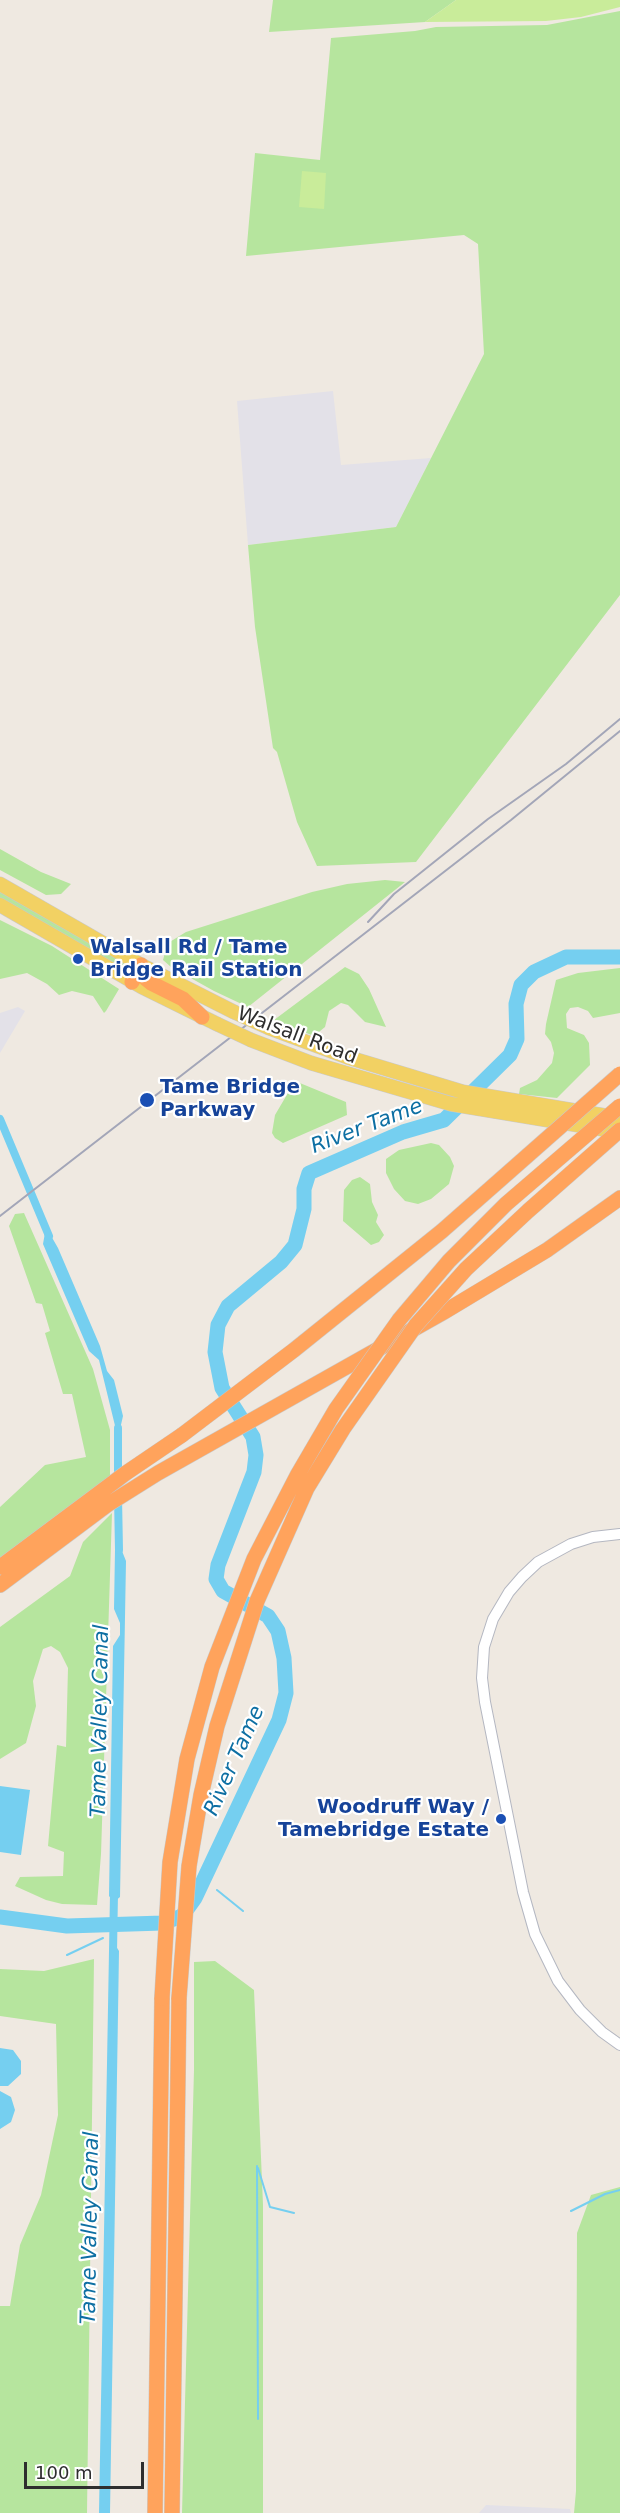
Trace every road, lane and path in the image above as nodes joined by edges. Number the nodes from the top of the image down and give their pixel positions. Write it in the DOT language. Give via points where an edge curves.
graph roads {
  1 [pos="0,884"];
  2 [pos="0,905"];
  3 [pos="141,965"];
  4 [pos="132,982"];
  5 [pos="202,1017"];
  6 [pos="620,1074"];
  7 [pos="620,1106"];
  8 [pos="620,1118"];
  9 [pos="620,1131"];
  10 [pos="620,1198"];
  11 [pos="620,1534"];
  12 [pos="0,1567"];
  13 [pos="0,1585"];
  14 [pos="620,2045"];
  15 [pos="155,2513"];
  16 [pos="172,2513"];
  1 -- 3 [label="main road, Walsall Road"];
  2 -- 4 [label="main road, Walsall Road"];
  3 -- 4 [label="highway"];
  3 -- 5 [label="highway" via="146,979 183,999"];
  3 -- 8 [label="main road, Walsall Road, bridge" via="234,1012 324,1049 463,1092"];
  4 -- 5 [label="main road, Walsall Road"];
  5 -- 9 [label="main road, Walsall Road, bridge" via="311,1063 451,1104"];
  6 -- 12 [label="highway, bridge" via="442,1231 294,1350"];
  7 -- 15 [label="highway, bridge" via="506,1204 449,1261 393,1329 336,1409 298,1474 246,1580 212,1667 187,1758 170,1862 162,1998"];
  9 -- 16 [label="highway, bridge" via="489,1247 423,1317 343,1429 307,1488 257,1601 217,1726 189,1866 179,1998"];
  10 -- 13 [label="highway, bridge" via="547,1250 444,1312 107,1505"];
  11 -- 14 [label="street" via="571,1544 538,1562 522,1577 494,1619 484,1647 482,1678 523,1892 535,1934 547,1964 580,2010"];
}
